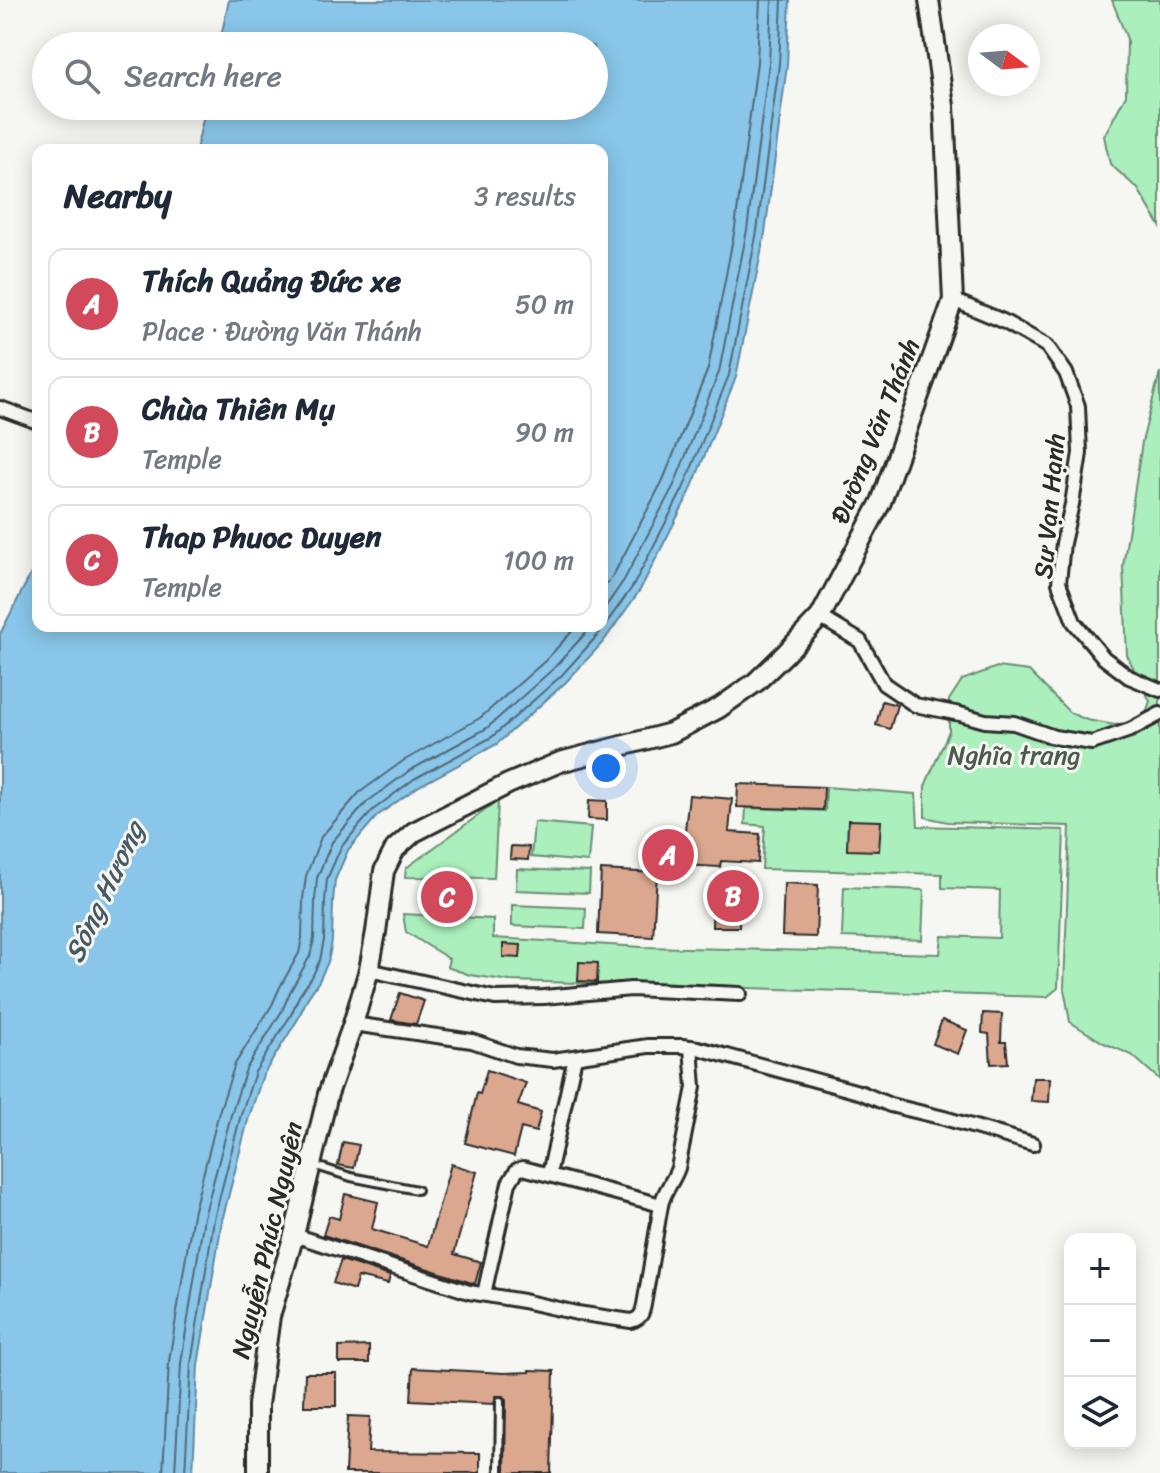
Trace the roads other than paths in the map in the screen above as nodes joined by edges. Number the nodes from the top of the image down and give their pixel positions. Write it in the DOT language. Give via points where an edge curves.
graph roads {
  1 [pos="929,0"];
  2 [pos="953,300"];
  3 [pos="0,408"];
  4 [pos="32,420"];
  5 [pos="820,617"];
  6 [pos="1160,690"];
  7 [pos="1160,714"];
  8 [pos="369,970"];
  9 [pos="740,994"];
  10 [pos="353,1024"];
  11 [pos="691,1047"];
  12 [pos="575,1057"];
  13 [pos="1033,1144"];
  14 [pos="310,1164"];
  15 [pos="549,1174"];
  16 [pos="417,1190"];
  17 [pos="661,1205"];
  18 [pos="294,1235"];
  19 [pos="484,1294"];
  20 [pos="500,1401"];
  21 [pos="258,1473"];
  22 [pos="499,1473"];
  1 -- 2 [label="main road, Đường Văn Thánh" via="944,106"];
  2 -- 5 [label="main road, Đường Văn Thánh" via="881,502"];
  2 -- 6 [label="street, Sư Vạn Hạnh" via="1047,346 1066,373 1078,406 1080,453 1059,583 1074,622 1104,658 1129,677"];
  3 -- 4 [label="street"];
  5 -- 7 [label="street" via="860,641 884,684 915,705 1092,743"];
  5 -- 8 [label="main road, Đường Văn Thánh" via="756,682 719,708 671,733 560,762 414,832 395,849 384,871"];
  8 -- 9 [label="street" via="495,998 631,989"];
  8 -- 10 [label="main road, Nguyễn Phúc Nguyên"];
  10 -- 12 [label="street" via="472,1041 516,1056"];
  10 -- 14 [label="main road, Nguyễn Phúc Nguyên"];
  11 -- 12 [label="street" via="648,1046"];
  11 -- 13 [label="street"];
  11 -- 17 [label="street" via="694,1087 678,1168"];
  12 -- 15 [label="street"];
  14 -- 16 [label="lane"];
  14 -- 18 [label="main road, Nguyễn Phúc Nguyên"];
  15 -- 17 [label="street"];
  15 -- 19 [label="street" via="523,1168 513,1175"];
  17 -- 19 [label="street" via="638,1319"];
  18 -- 19 [label="street"];
  18 -- 21 [label="main road, Nguyễn Phúc Nguyên" via="270,1316 258,1405"];
  20 -- 22 [label="lane"];
}
